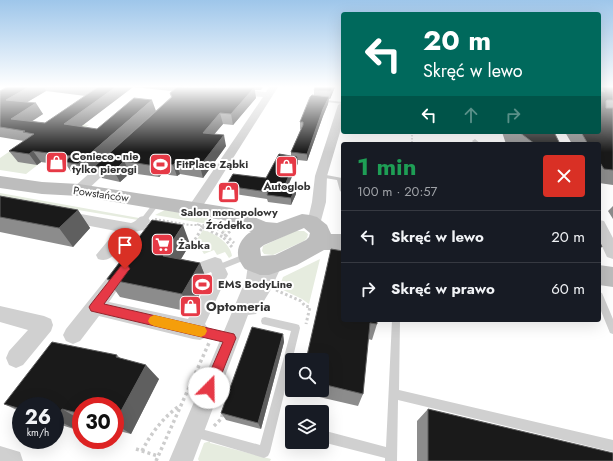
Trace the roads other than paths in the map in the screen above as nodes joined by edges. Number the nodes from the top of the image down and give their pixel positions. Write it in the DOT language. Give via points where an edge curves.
graph roads {
  1 [pos="262,109"];
  2 [pos="341,111"];
  3 [pos="124,148"];
  4 [pos="321,176"];
  5 [pos="0,182"];
  6 [pos="341,183"];
  7 [pos="79,190"];
  8 [pos="52,214"];
  9 [pos="149,214"];
  10 [pos="199,216"];
  11 [pos="127,228"];
  12 [pos="313,229"];
  13 [pos="601,229"];
  14 [pos="276,230"];
  15 [pos="341,233"];
  16 [pos="341,241"];
  17 [pos="613,253"];
  18 [pos="104,255"];
  19 [pos="254,257"];
  20 [pos="224,265"];
  21 [pos="201,269"];
  22 [pos="132,270"];
  23 [pos="601,275"];
  24 [pos="613,277"];
  25 [pos="601,306"];
  26 [pos="95,307"];
  27 [pos="0,314"];
  28 [pos="603,317"];
  29 [pos="265,321"];
  30 [pos="396,322"];
  31 [pos="196,330"];
  32 [pos="613,330"];
  33 [pos="233,332"];
  34 [pos="73,335"];
  35 [pos="16,358"];
  36 [pos="393,394"];
  37 [pos="198,433"];
  38 [pos="329,438"];
  39 [pos="613,446"];
  40 [pos="391,457"];
  41 [pos="0,458"];
  42 [pos="11,461"];
  43 [pos="181,461"];
  1 -- 10 [label="street"];
  2 -- 4 [label="street"];
  3 -- 7 [label="street"];
  4 -- 6 [label="lane" via="340,179"];
  4 -- 12 [label="street"];
  5 -- 7 [label="street, Powstańców"];
  7 -- 9 [label="street, Powstańców"];
  8 -- 11 [label="street"];
  9 -- 10 [label="street, Powstańców"];
  9 -- 11 [label="street" via="136,227"];
  10 -- 14 [label="street, Powstańców" via="232,215 263,230"];
  10 -- 19 [label="street, Powstańców" via="236,227"];
  11 -- 18 [label="street"];
  12 -- 14 [label="street"];
  12 -- 15 [label="street"];
  12 -- 16 [label="street"];
  12 -- 19 [label="street" via="314,246"];
  13 -- 17 [label="street"];
  14 -- 19 [label="street" via="256,238"];
  19 -- 20 [label="lane"];
  19 -- 33 [label="street" via="253,304"];
  21 -- 31 [label="street" via="215,264 220,274"];
  22 -- 26 [label="street" via="125,269"];
  23 -- 24 [label="street"];
  25 -- 28 [label="lane"];
  26 -- 31 [label="street"];
  26 -- 34 [label="street"];
  27 -- 35 [label="street" via="44,325"];
  28 -- 32 [label="lane"];
  29 -- 37 [label="lane" via="296,328 264,452"];
  30 -- 36 [label="lane"];
  31 -- 33 [label="lane"];
  33 -- 37 [label="street"];
  36 -- 39 [label="lane"];
  36 -- 40 [label="lane"];
  37 -- 43 [label="street"];
  38 -- 40 [label="lane"];
  41 -- 42 [label="street"];
}
